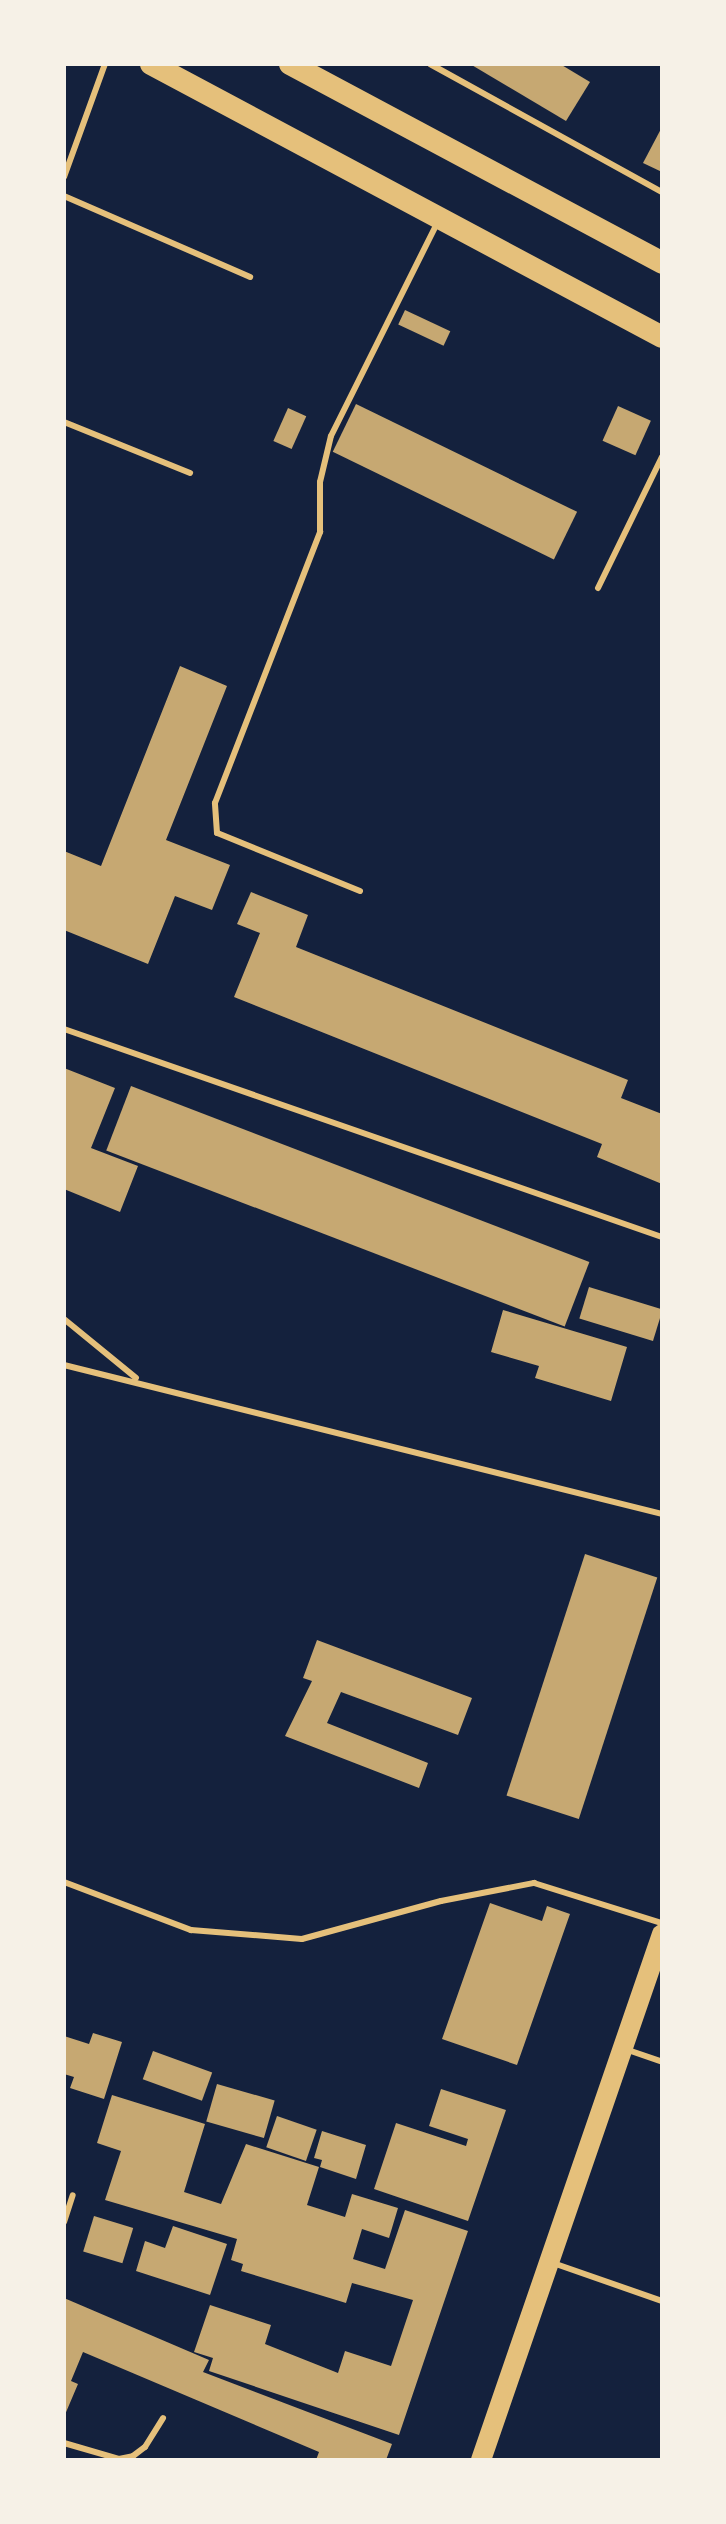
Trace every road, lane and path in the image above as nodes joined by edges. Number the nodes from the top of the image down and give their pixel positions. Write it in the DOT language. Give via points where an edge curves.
graph roads {
  1 [pos="105,64"];
  2 [pos="151,64"];
  3 [pos="290,64"];
  4 [pos="430,64"];
  5 [pos="64,177"];
  6 [pos="662,192"];
  7 [pos="64,196"];
  8 [pos="440,218"];
  9 [pos="662,263"];
  10 [pos="250,277"];
  11 [pos="662,337"];
  12 [pos="64,422"];
  13 [pos="662,457"];
  14 [pos="190,473"];
  15 [pos="598,588"];
  16 [pos="360,891"];
  17 [pos="64,1029"];
  18 [pos="662,1237"];
  19 [pos="64,1319"];
  20 [pos="64,1365"];
  21 [pos="139,1380"];
  22 [pos="662,1514"];
  23 [pos="64,1882"];
  24 [pos="662,1923"];
  25 [pos="662,1934"];
  26 [pos="621,2048"];
  27 [pos="662,2062"];
  28 [pos="73,2195"];
  29 [pos="64,2222"];
  30 [pos="549,2262"];
  31 [pos="662,2301"];
  32 [pos="163,2418"];
  33 [pos="64,2443"];
  34 [pos="481,2460"];
  1 -- 5 [label="lane"];
  2 -- 8 [label="highway"];
  3 -- 9 [label="highway"];
  4 -- 6 [label="lane"];
  7 -- 10 [label="lane"];
  8 -- 11 [label="highway"];
  8 -- 16 [label="lane" via="331,436 320,482 320,532 215,803 217,833"];
  12 -- 14 [label="lane"];
  13 -- 15 [label="lane"];
  17 -- 18 [label="lane"];
  19 -- 21 [label="lane"];
  20 -- 21 [label="lane"];
  21 -- 22 [label="lane"];
  23 -- 24 [label="lane" via="191,1930 302,1939 441,1901 534,1883"];
  25 -- 26 [label="main road"];
  26 -- 27 [label="lane"];
  26 -- 30 [label="main road"];
  28 -- 29 [label="lane"];
  30 -- 31 [label="lane"];
  30 -- 34 [label="main road"];
  32 -- 33 [label="lane" via="133,2456 119,2459"];
}
